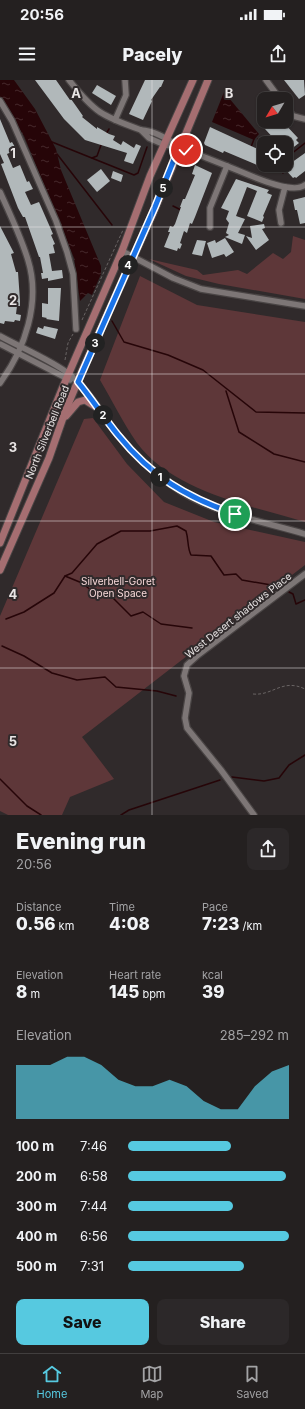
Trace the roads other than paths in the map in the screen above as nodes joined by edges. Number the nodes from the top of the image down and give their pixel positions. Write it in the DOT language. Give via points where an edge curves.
graph roads {
  1 [pos="70,80"];
  2 [pos="125,80"];
  3 [pos="193,80"];
  4 [pos="208,80"];
  5 [pos="266,80"];
  6 [pos="275,92"];
  7 [pos="0,101"];
  8 [pos="293,116"];
  9 [pos="305,119"];
  10 [pos="115,120"];
  11 [pos="166,142"];
  12 [pos="179,147"];
  13 [pos="227,166"];
  14 [pos="305,185"];
  15 [pos="285,187"];
  16 [pos="0,192"];
  17 [pos="282,223"];
  18 [pos="210,226"];
  19 [pos="122,250"];
  20 [pos="132,257"];
  21 [pos="305,306"];
  22 [pos="76,329"];
  23 [pos="0,336"];
  24 [pos="0,344"];
  25 [pos="20,347"];
  26 [pos="18,354"];
  27 [pos="68,376"];
  28 [pos="78,382"];
  29 [pos="0,383"];
  30 [pos="101,410"];
  31 [pos="62,421"];
  32 [pos="305,534"];
  33 [pos="0,543"];
  34 [pos="0,570"];
  35 [pos="305,574"];
  36 [pos="254,815"];
  1 -- 10 [label="street" via="87,103 100,114"];
  2 -- 10 [label="street" via="126,95"];
  3 -- 11 [label="main road, North Silverbell Road"];
  4 -- 12 [label="main road, North Silverbell Road"];
  5 -- 6 [label="street"];
  7 -- 22 [label="street" via="12,120 67,252 72,274"];
  8 -- 9 [label="street"];
  10 -- 11 [label="street" via="148,131"];
  11 -- 12 [label="street"];
  11 -- 19 [label="main road, North Silverbell Road"];
  12 -- 13 [label="street"];
  12 -- 20 [label="main road, North Silverbell Road"];
  13 -- 15 [label="street"];
  13 -- 18 [label="street" via="210,208"];
  14 -- 15 [label="street"];
  15 -- 17 [label="street" via="279,210"];
  16 -- 25 [label="street" via="28,261 32,281 31,313"];
  19 -- 20 [label="street"];
  19 -- 27 [label="main road, North Silverbell Road"];
  20 -- 21 [label="street" via="201,289"];
  20 -- 28 [label="main road, North Silverbell Road"];
  23 -- 25 [label="street"];
  24 -- 26 [label="street"];
  25 -- 26 [label="street"];
  25 -- 27 [label="street"];
  26 -- 27 [label="street"];
  26 -- 29 [label="street"];
  27 -- 28 [label="street"];
  27 -- 33 [label="main road, North Silverbell Road"];
  28 -- 30 [label="street"];
  28 -- 31 [label="main road, North Silverbell Road"];
  30 -- 31 [label="main road" via="85,400 78,402"];
  30 -- 32 [label="street" via="134,454 182,492 235,514"];
  31 -- 34 [label="main road, North Silverbell Road" via="49,458"];
  35 -- 36 [label="street, West Desert shadows Place" via="187,665 184,676 189,693 185,718 187,728"];
}
